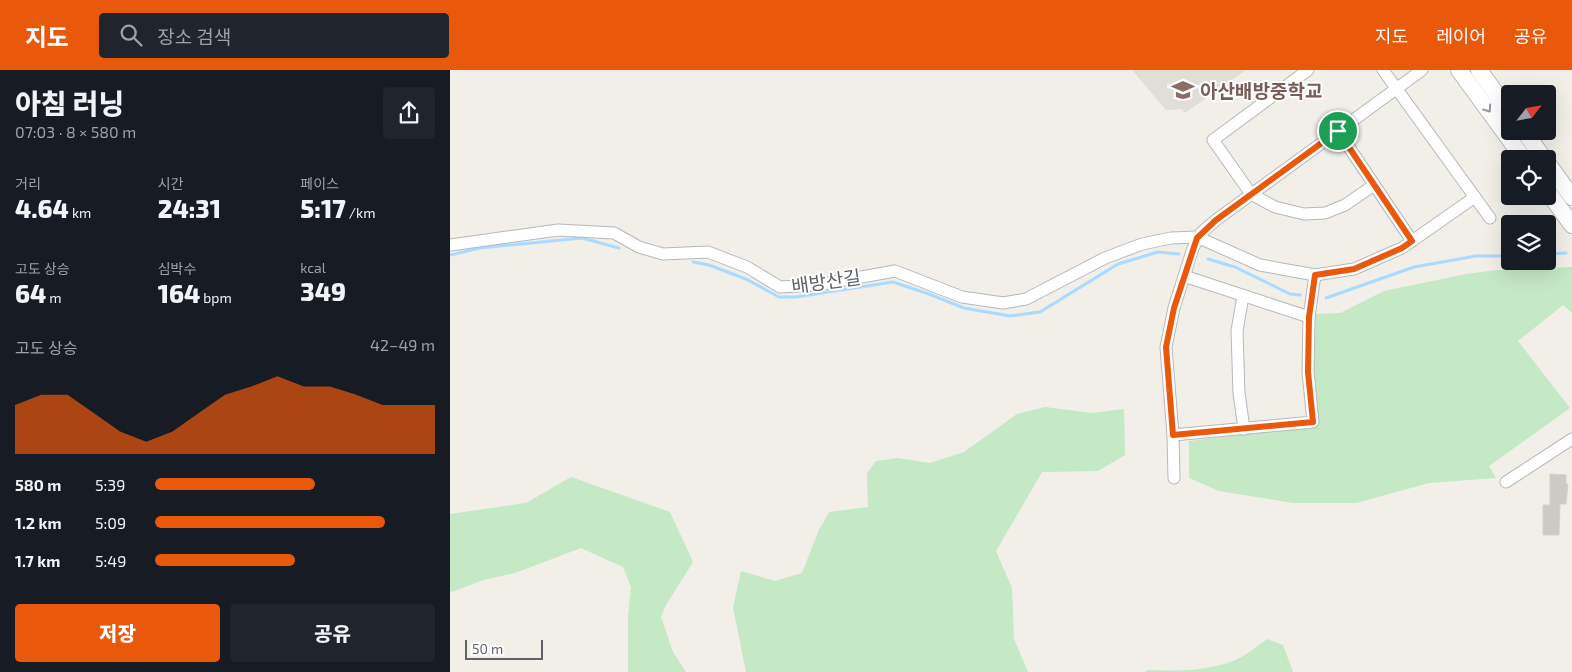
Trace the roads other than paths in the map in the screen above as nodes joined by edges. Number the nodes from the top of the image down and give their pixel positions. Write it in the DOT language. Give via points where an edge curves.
graph roads {
  1 [pos="1308,70"];
  2 [pos="1383,70"];
  3 [pos="1422,70"];
  4 [pos="1459,70"];
  5 [pos="1479,70"];
  6 [pos="1397,88"];
  7 [pos="1501,101"];
  8 [pos="1338,131"];
  9 [pos="1517,150"];
  10 [pos="1556,175"];
  11 [pos="1374,185"];
  12 [pos="1251,194"];
  13 [pos="1475,197"];
  14 [pos="1572,197"];
  15 [pos="1556,203"];
  16 [pos="1490,218"];
  17 [pos="1572,225"];
  18 [pos="1197,238"];
  19 [pos="1412,241"];
  20 [pos="450,245"];
  21 [pos="1315,275"];
  22 [pos="1184,276"];
  23 [pos="1243,296"];
  24 [pos="1309,317"];
  25 [pos="1244,429"];
  26 [pos="1173,435"];
  27 [pos="1572,439"];
  28 [pos="1174,478"];
  29 [pos="1506,482"];
  1 -- 12 [label="street" via="1212,140"];
  2 -- 6 [label="street"];
  3 -- 6 [label="street"];
  4 -- 9 [label="street, one-way"];
  5 -- 7 [label="street"];
  6 -- 8 [label="street"];
  6 -- 13 [label="street"];
  8 -- 11 [label="street"];
  8 -- 12 [label="street"];
  10 -- 14 [label="street"];
  11 -- 12 [label="street" via="1345,205 1325,213 1304,214 1282,209"];
  11 -- 19 [label="street"];
  12 -- 18 [label="street"];
  13 -- 16 [label="street"];
  13 -- 19 [label="street"];
  15 -- 17 [label="street"];
  18 -- 20 [label="street, 배방산길" via="1171,238 1142,244 1105,258 1026,299 1003,303 962,297 895,270 817,285 780,287 747,267 708,252 663,254 639,247 614,233 558,230"];
  18 -- 21 [label="street" via="1260,265"];
  18 -- 22 [label="street"];
  19 -- 21 [label="street" via="1354,269"];
  21 -- 24 [label="street"];
  22 -- 23 [label="street"];
  22 -- 26 [label="street" via="1166,347"];
  23 -- 24 [label="street"];
  23 -- 25 [label="street" via="1237,331"];
  24 -- 25 [label="street" via="1308,372 1313,422"];
  25 -- 26 [label="street"];
  26 -- 28 [label="street"];
  27 -- 29 [label="street"];
}
